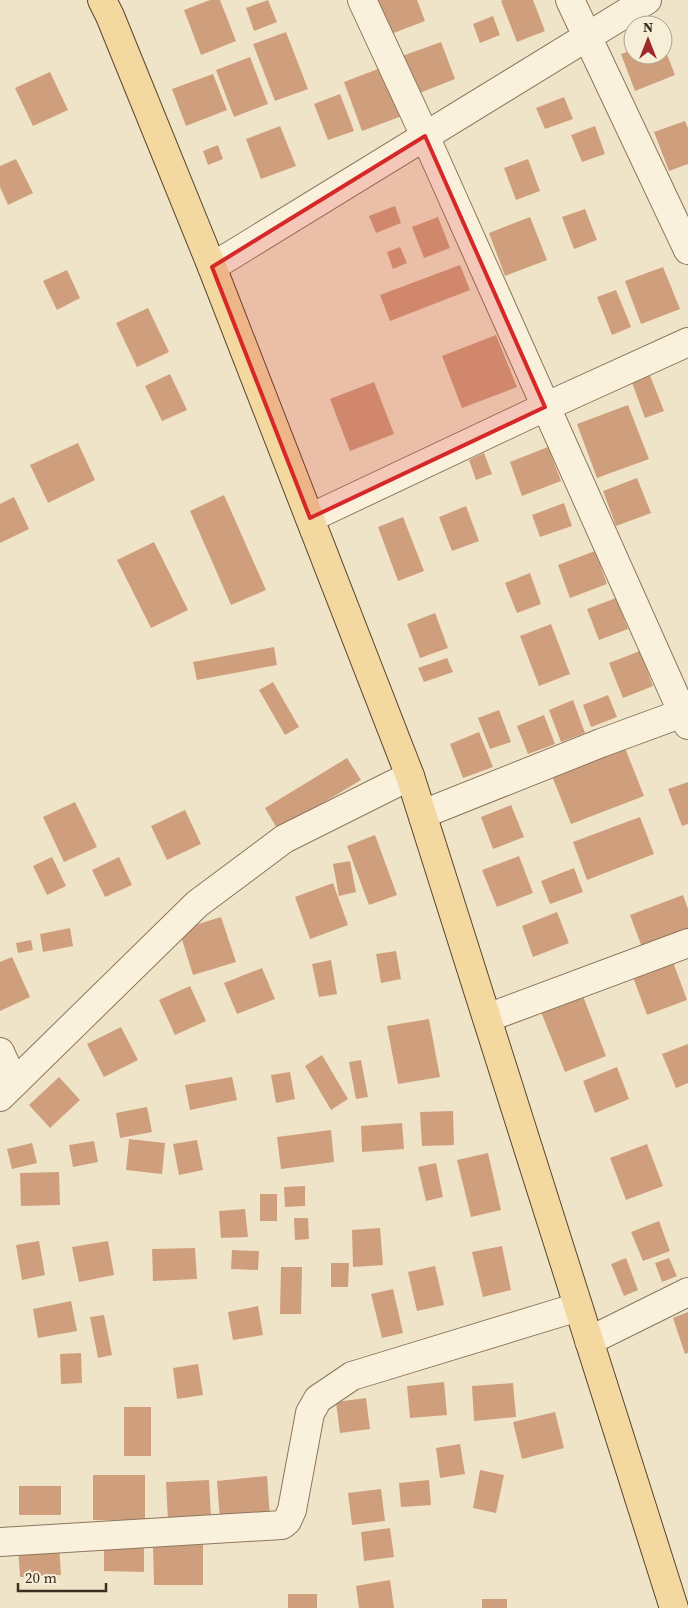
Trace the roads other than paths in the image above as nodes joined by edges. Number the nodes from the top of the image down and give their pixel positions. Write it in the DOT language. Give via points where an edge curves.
graph roads {
  1 [pos="102,0"];
  2 [pos="362,0"];
  3 [pos="570,0"];
  4 [pos="647,0"];
  5 [pos="586,37"];
  6 [pos="425,136"];
  7 [pos="688,250"];
  8 [pos="212,267"];
  9 [pos="688,342"];
  10 [pos="545,407"];
  11 [pos="310,518"];
  12 [pos="686,717"];
  13 [pos="410,776"];
  14 [pos="423,814"];
  15 [pos="688,943"];
  16 [pos="487,1018"];
  17 [pos="0,1052"];
  18 [pos="7,1090"];
  19 [pos="688,1292"];
  20 [pos="578,1307"];
  21 [pos="589,1341"];
  22 [pos="0,1542"];
  23 [pos="674,1608"];
  1 -- 8 [label="main road"];
  2 -- 6 [label="street"];
  3 -- 5 [label="street"];
  4 -- 5 [label="street"];
  5 -- 6 [label="street"];
  5 -- 7 [label="street"];
  6 -- 8 [label="street"];
  6 -- 10 [label="street"];
  8 -- 11 [label="main road"];
  9 -- 10 [label="street"];
  10 -- 11 [label="street"];
  10 -- 12 [label="street"];
  11 -- 13 [label="main road"];
  12 -- 14 [label="street" via="601,743"];
  13 -- 14 [label="main road"];
  13 -- 18 [label="street" via="284,839 197,904"];
  14 -- 16 [label="main road"];
  15 -- 16 [label="street"];
  16 -- 20 [label="main road"];
  17 -- 18 [label="street"];
  19 -- 21 [label="street"];
  20 -- 21 [label="main road"];
  20 -- 22 [label="street" via="352,1376 318,1399 310,1413 292,1510 282,1525"];
  21 -- 23 [label="main road"];
}
